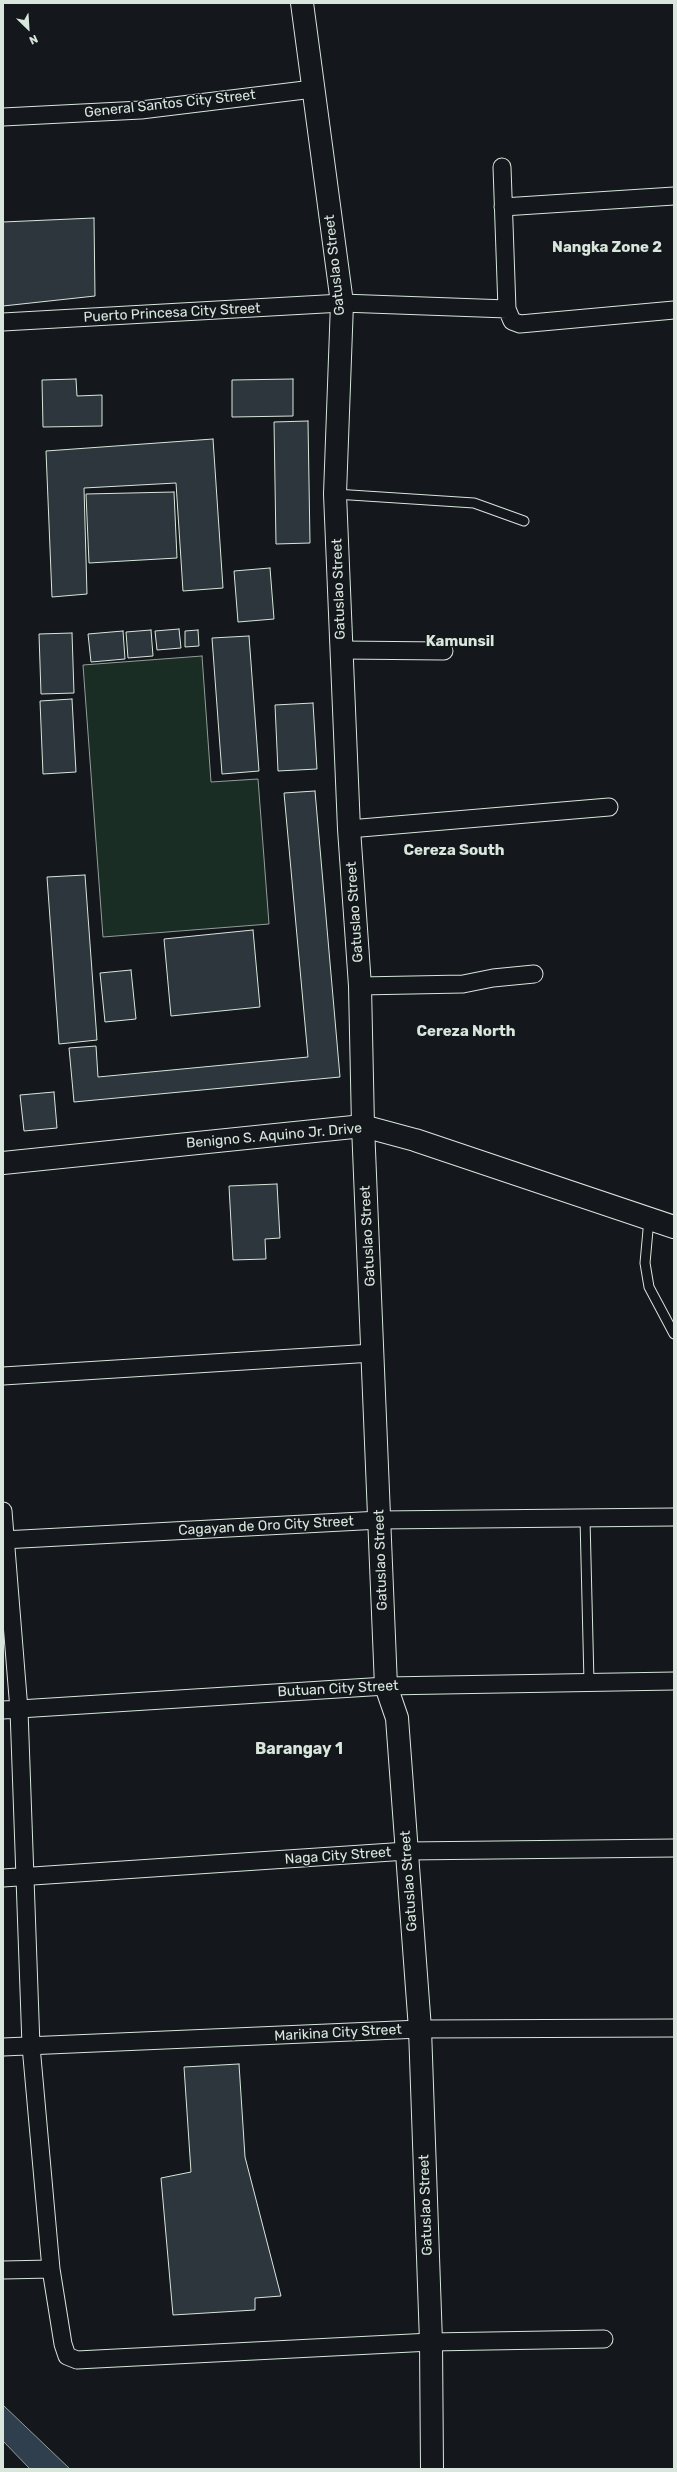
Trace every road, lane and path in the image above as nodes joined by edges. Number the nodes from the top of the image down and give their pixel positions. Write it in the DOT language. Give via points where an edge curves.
graph roads {
  1 [pos="302,3"];
  2 [pos="313,89"];
  3 [pos="3,117"];
  4 [pos="502,167"];
  5 [pos="674,196"];
  6 [pos="503,207"];
  7 [pos="342,303"];
  8 [pos="507,309"];
  9 [pos="674,310"];
  10 [pos="3,322"];
  11 [pos="335,494"];
  12 [pos="524,521"];
  13 [pos="342,650"];
  14 [pos="444,651"];
  15 [pos="609,807"];
  16 [pos="349,829"];
  17 [pos="534,974"];
  18 [pos="360,986"];
  19 [pos="363,1126"];
  20 [pos="3,1163"];
  21 [pos="649,1219"];
  22 [pos="674,1227"];
  23 [pos="674,1334"];
  24 [pos="373,1353"];
  25 [pos="3,1376"];
  26 [pos="3,1511"];
  27 [pos="674,1517"];
  28 [pos="585,1519"];
  29 [pos="380,1520"];
  30 [pos="4,1540"];
  31 [pos="674,1681"];
  32 [pos="589,1682"];
  33 [pos="386,1686"];
  34 [pos="11,1710"];
  35 [pos="674,1848"];
  36 [pos="407,1851"];
  37 [pos="25,1877"];
  38 [pos="3,1878"];
  39 [pos="674,2028"];
  40 [pos="420,2029"];
  41 [pos="31,2046"];
  42 [pos="3,2047"];
  43 [pos="51,2269"];
  44 [pos="3,2270"];
  45 [pos="604,2338"];
  46 [pos="431,2342"];
  47 [pos="432,2469"];
  1 -- 2 [label="street, Gatuslao Street"];
  2 -- 3 [label="street, General Santos City Street" via="141,110"];
  2 -- 7 [label="street, Gatuslao Street"];
  4 -- 6 [label="street"];
  5 -- 6 [label="street"];
  6 -- 8 [label="street"];
  7 -- 8 [label="street, Puerto Princesa City Street"];
  7 -- 10 [label="street, Puerto Princesa City Street"];
  7 -- 11 [label="street, Gatuslao Street"];
  8 -- 9 [label="street" via="512,320 520,324"];
  11 -- 12 [label="lane" via="474,502"];
  11 -- 13 [label="street, Gatuslao Street"];
  13 -- 14 [label="street"];
  13 -- 16 [label="street, Gatuslao Street"];
  15 -- 16 [label="street"];
  16 -- 18 [label="street, Gatuslao Street"];
  17 -- 18 [label="street" via="463,984"];
  18 -- 19 [label="street, Gatuslao Street"];
  19 -- 20 [label="street, Benigno S. Aquino Jr. Drive"];
  19 -- 21 [label="street, Benigno S. Aquino Jr. Drive" via="414,1140"];
  19 -- 24 [label="street, Gatuslao Street"];
  21 -- 22 [label="street, Benigno S. Aquino Jr. Drive"];
  21 -- 23 [label="lane" via="645,1263 649,1286"];
  24 -- 25 [label="street"];
  24 -- 29 [label="street, Gatuslao Street"];
  26 -- 30 [label="street"];
  27 -- 28 [label="street, Cagayan de Oro City Street"];
  28 -- 29 [label="street, Cagayan de Oro City Street"];
  28 -- 32 [label="lane"];
  29 -- 30 [label="street, Cagayan de Oro City Street"];
  29 -- 33 [label="street, Gatuslao Street"];
  30 -- 34 [label="street"];
  31 -- 32 [label="street, Butuan City Street"];
  32 -- 33 [label="street, Butuan City Street"];
  33 -- 34 [label="street, Butuan City Street"];
  33 -- 36 [label="street, Gatuslao Street" via="397,1718"];
  34 -- 37 [label="street"];
  35 -- 36 [label="street, Naga City Street"];
  36 -- 37 [label="street, Naga City Street"];
  36 -- 40 [label="street, Gatuslao Street"];
  37 -- 38 [label="street, Naga City Street"];
  37 -- 41 [label="street"];
  39 -- 40 [label="street, Marikina City Street"];
  40 -- 41 [label="street, Marikina City Street"];
  40 -- 46 [label="street, Gatuslao Street"];
  41 -- 42 [label="street, Marikina City Street"];
  41 -- 43 [label="street"];
  43 -- 44 [label="street"];
  43 -- 46 [label="street" via="63,2344 67,2356 77,2360"];
  45 -- 46 [label="street"];
  46 -- 47 [label="street, Gatuslao Street"];
}
